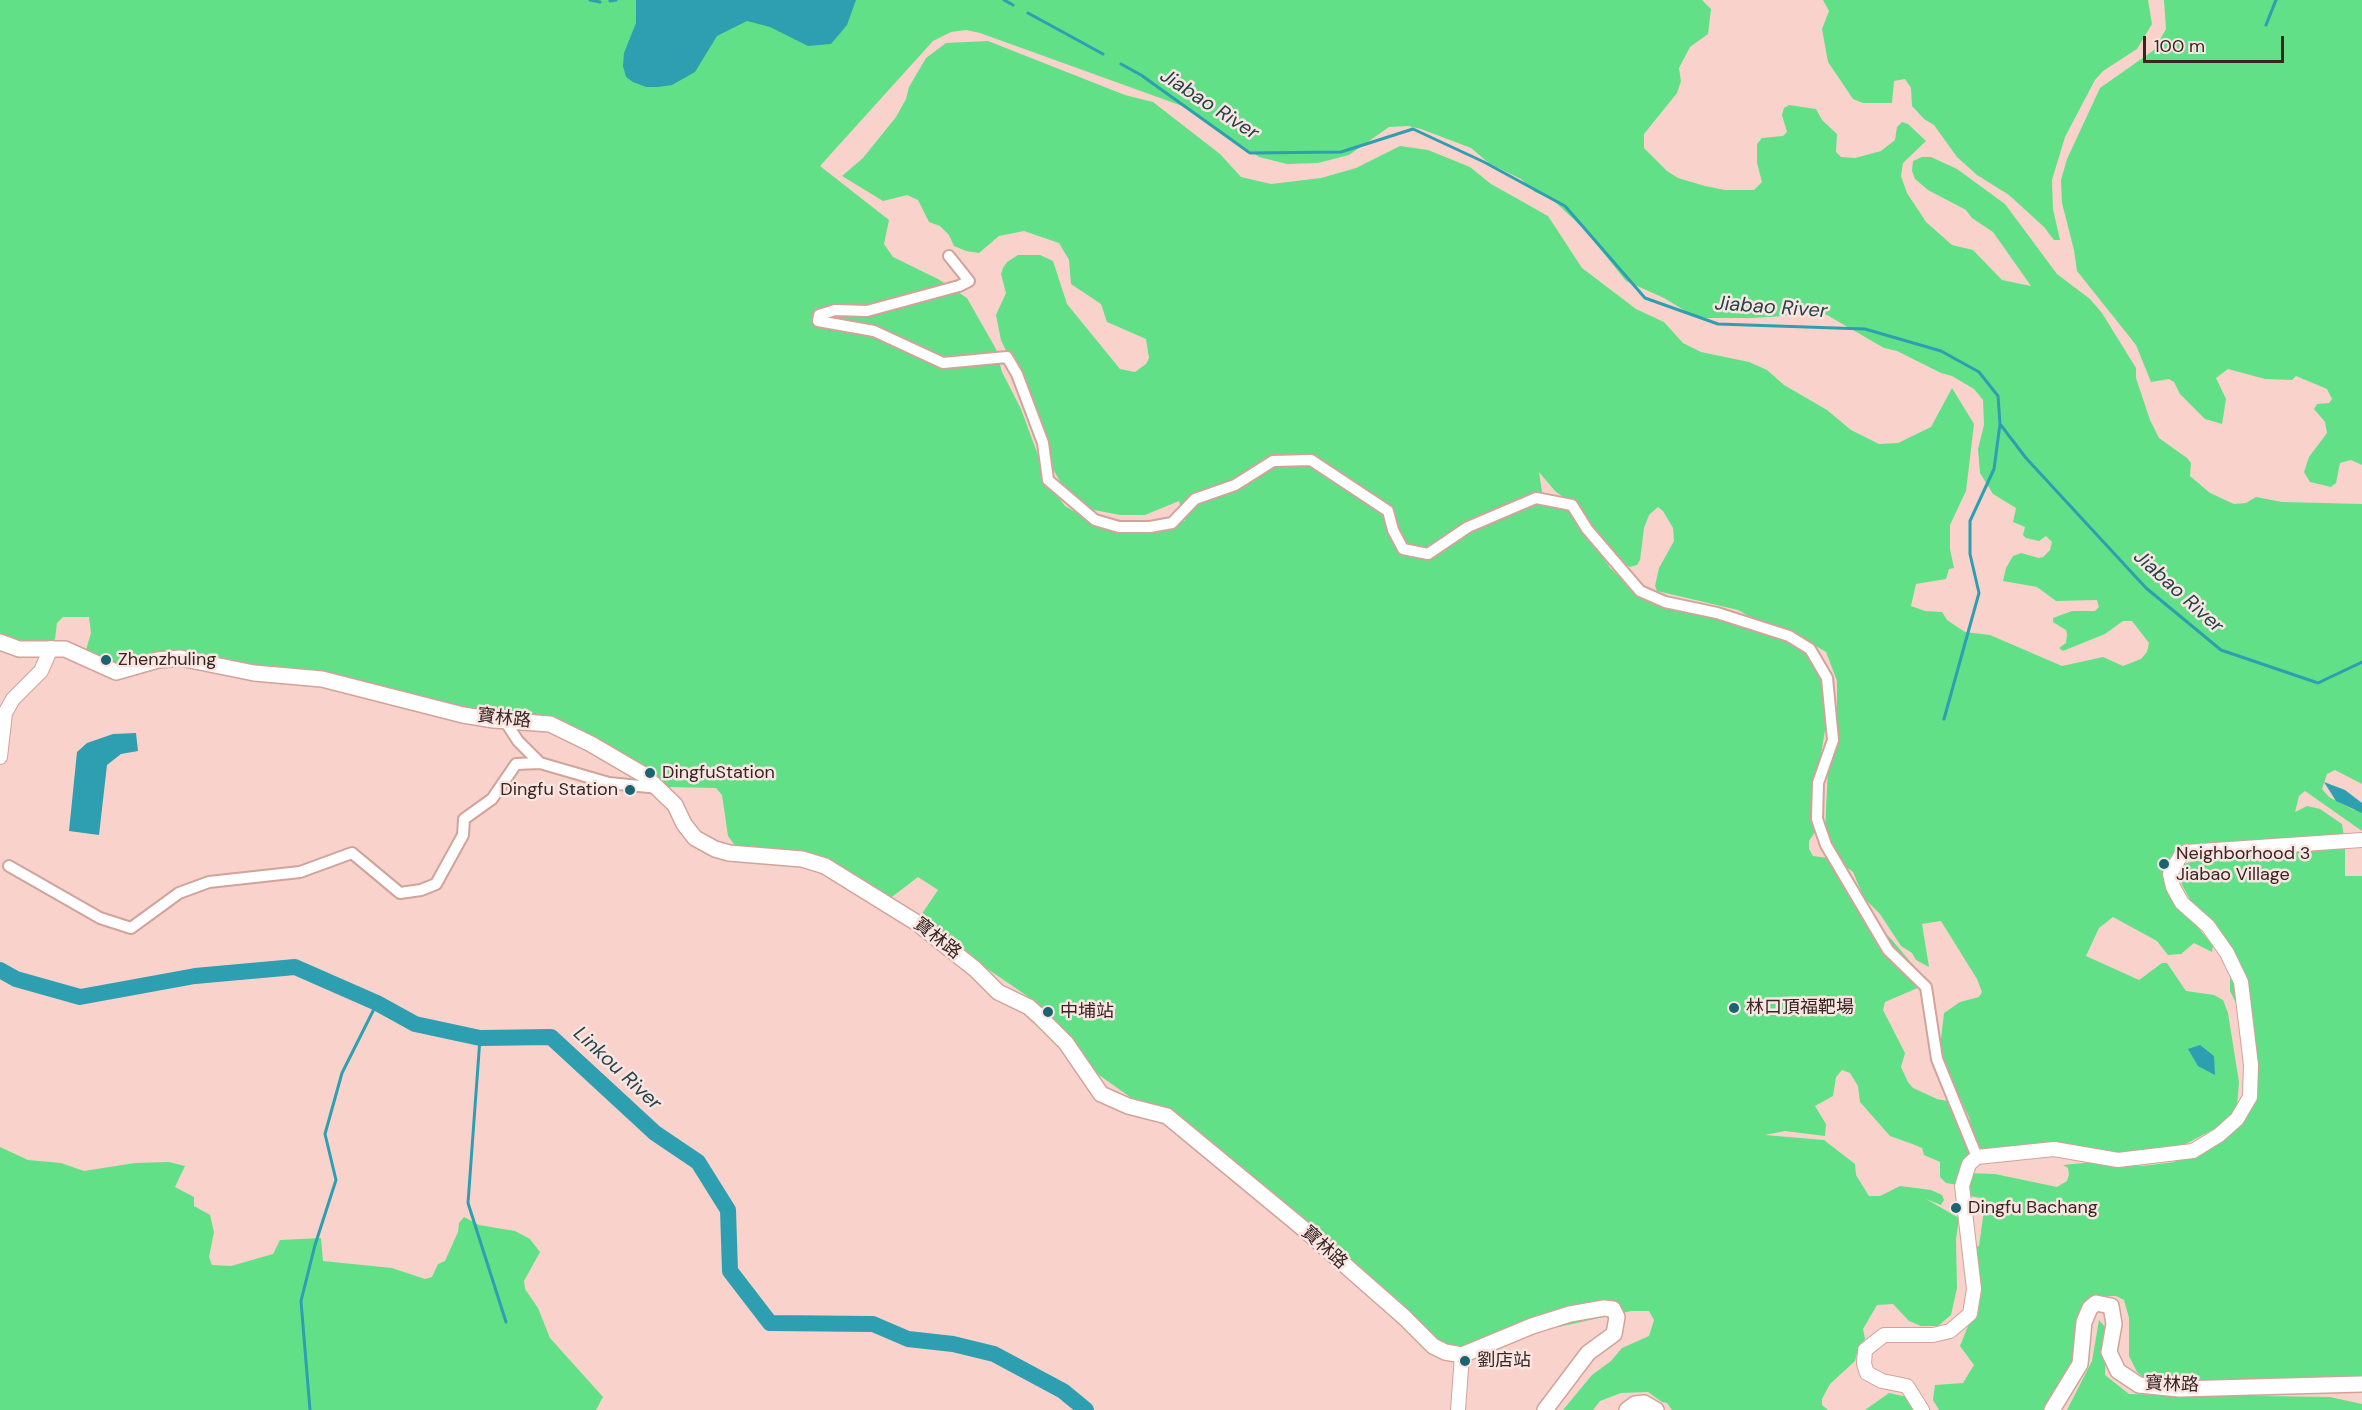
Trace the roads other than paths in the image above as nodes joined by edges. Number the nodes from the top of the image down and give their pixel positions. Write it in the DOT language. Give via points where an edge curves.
graph roads {
  1 [pos="949,256"];
  2 [pos="0,642"];
  3 [pos="51,648"];
  4 [pos="505,721"];
  5 [pos="0,758"];
  6 [pos="540,763"];
  7 [pos="659,788"];
  8 [pos="2362,840"];
  9 [pos="9,866"];
  10 [pos="1977,1157"];
  11 [pos="1462,1355"];
  12 [pos="2362,1384"];
  13 [pos="1458,1410"];
  14 [pos="1545,1410"];
  15 [pos="1628,1410"];
  16 [pos="1656,1410"];
  17 [pos="1922,1410"];
  18 [pos="2052,1410"];
  1 -- 10 [label="street" via="969,281 867,311 835,310 819,315 819,321 874,332 943,363 1007,357 1043,443 1048,480 1095,520 1119,527 1172,523 1195,499 1235,485 1273,461 1311,460 1388,511 1392,530 1403,549 1428,554 1468,527 1536,498 1572,505 1587,529 1640,591 1665,602 1717,613 1789,636 1810,649 1827,678 1833,740 1818,783 1817,819 1826,845 1888,950 1926,987 1937,1059"];
  2 -- 3 [label="main road, 寶林路" via="19,649"];
  3 -- 4 [label="main road, 寶林路" via="65,649 116,672 180,658 254,673 322,679 429,707"];
  3 -- 5 [label="street" via="41,670 5,713"];
  4 -- 6 [label="street"];
  4 -- 7 [label="main road, 寶林路" via="550,724 610,755"];
  6 -- 7 [label="street" via="609,783"];
  6 -- 9 [label="street" via="516,764 492,799 464,819 464,835 436,884 421,890 400,893 352,853 342,854 300,873 209,882 179,893 131,928 100,918"];
  7 -- 11 [label="main road, 寶林路" via="675,805 695,838 715,849 802,858 825,866 917,923 998,992 1040,1017 1066,1043 1101,1094 1167,1116 1305,1230 1433,1346"];
  8 -- 10 [label="street" via="2186,852 2170,874 2182,903 2208,926 2241,982 2251,1065 2250,1097 2237,1119 2219,1135 2193,1151 2118,1160 2054,1149"];
  10 -- 17 [label="street" via="1969,1164 1962,1186 1974,1288 1970,1314 1950,1330 1933,1335 1884,1335 1865,1350 1867,1373 1907,1386"];
  11 -- 13 [label="street"];
  11 -- 14 [label="main road" via="1570,1314 1613,1309 1617,1317 1614,1334 1588,1353"];
  12 -- 18 [label="main road, 寶林路" via="2179,1389 2139,1385 2127,1380 2109,1352 2114,1324 2111,1306 2096,1304 2084,1322 2080,1364"];
  15 -- 16 [label="main road" via="1644,1403"];
}
